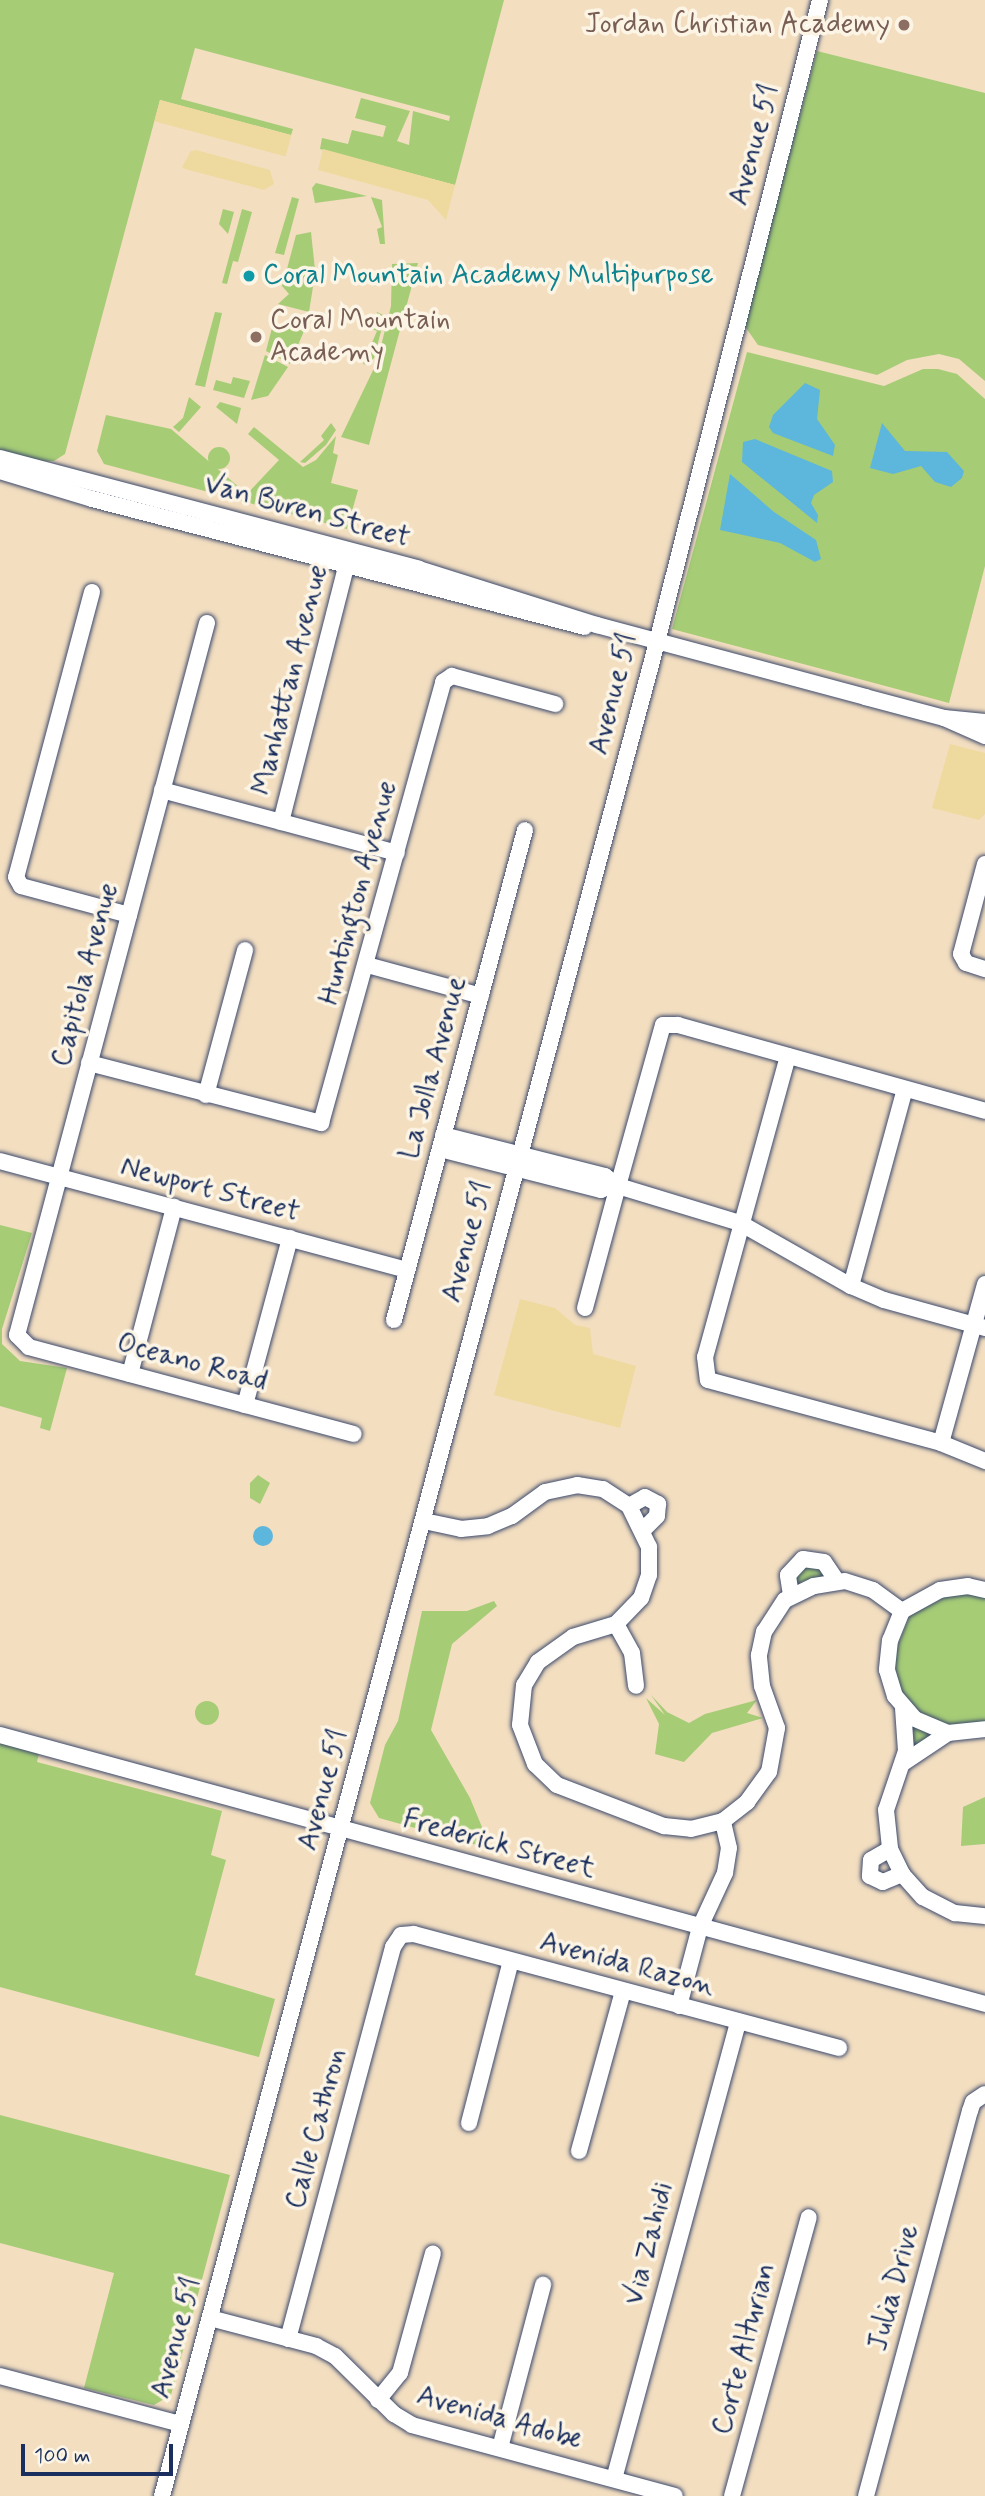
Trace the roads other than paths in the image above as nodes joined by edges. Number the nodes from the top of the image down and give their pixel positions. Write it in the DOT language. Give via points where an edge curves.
graph roads {
  1 [pos="820,0"];
  2 [pos="0,458"];
  3 [pos="71,469"];
  4 [pos="0,471"];
  5 [pos="146,495"];
  6 [pos="349,559"];
  7 [pos="92,592"];
  8 [pos="207,623"];
  9 [pos="655,640"];
  10 [pos="555,704"];
  11 [pos="944,718"];
  12 [pos="985,722"];
  13 [pos="985,736"];
  14 [pos="162,790"];
  15 [pos="281,822"];
  16 [pos="525,830"];
  17 [pos="397,853"];
  18 [pos="985,864"];
  19 [pos="129,915"];
  20 [pos="245,950"];
  21 [pos="367,965"];
  22 [pos="985,969"];
  23 [pos="481,996"];
  24 [pos="788,1056"];
  25 [pos="89,1063"];
  26 [pos="905,1089"];
  27 [pos="206,1095"];
  28 [pos="985,1111"];
  29 [pos="441,1142"];
  30 [pos="0,1161"];
  31 [pos="517,1162"];
  32 [pos="59,1176"];
  33 [pos="615,1185"];
  34 [pos="174,1207"];
  35 [pos="740,1223"];
  36 [pos="290,1238"];
  37 [pos="407,1270"];
  38 [pos="985,1284"];
  39 [pos="851,1286"];
  40 [pos="584,1308"];
  41 [pos="394,1320"];
  42 [pos="979,1327"];
  43 [pos="18,1341"];
  44 [pos="130,1374"];
  45 [pos="245,1405"];
  46 [pos="354,1434"];
  47 [pos="941,1443"];
  48 [pos="985,1461"];
  49 [pos="629,1506"];
  50 [pos="424,1521"];
  51 [pos="644,1529"];
  52 [pos="837,1581"];
  53 [pos="985,1590"];
  54 [pos="791,1595"];
  55 [pos="902,1611"];
  56 [pos="616,1624"];
  57 [pos="636,1686"];
  58 [pos="903,1708"];
  59 [pos="985,1729"];
  60 [pos="948,1733"];
  61 [pos="0,1734"];
  62 [pos="903,1763"];
  63 [pos="723,1821"];
  64 [pos="340,1830"];
  65 [pos="890,1849"];
  66 [pos="902,1874"];
  67 [pos="985,1916"];
  68 [pos="700,1927"];
  69 [pos="401,1935"];
  70 [pos="511,1961"];
  71 [pos="623,1991"];
  72 [pos="985,2004"];
  73 [pos="679,2006"];
  74 [pos="738,2022"];
  75 [pos="839,2048"];
  76 [pos="982,2095"];
  77 [pos="469,2123"];
  78 [pos="579,2151"];
  79 [pos="809,2217"];
  80 [pos="433,2253"];
  81 [pos="543,2285"];
  82 [pos="210,2318"];
  83 [pos="288,2339"];
  84 [pos="0,2376"];
  85 [pos="378,2400"];
  86 [pos="181,2424"];
  87 [pos="500,2448"];
  88 [pos="614,2479"];
  89 [pos="162,2496"];
  90 [pos="675,2496"];
  91 [pos="732,2496"];
  92 [pos="866,2496"];
  1 -- 9 [label="street, Avenue 51"];
  2 -- 5 [label="street, Van Buren Street"];
  3 -- 5 [label="street" via="134,485"];
  4 -- 6 [label="street, Van Buren Street"];
  5 -- 6 [label="street, Van Buren Street"];
  6 -- 9 [label="street, Van Buren Street" via="583,617"];
  6 -- 15 [label="street, Manhattan Avenue"];
  7 -- 19 [label="street" via="16,877 21,886"];
  8 -- 14 [label="street, Capitola Avenue"];
  9 -- 11 [label="street, Van Buren Street"];
  9 -- 31 [label="street, Avenue 51"];
  10 -- 17 [label="street, Huntington Avenue" via="447,677"];
  11 -- 12 [label="street, Van Buren Street"];
  11 -- 13 [label="street, Van Buren Street"];
  14 -- 15 [label="street"];
  14 -- 19 [label="street, Capitola Avenue"];
  15 -- 17 [label="street"];
  16 -- 23 [label="street, La Jolla Avenue"];
  17 -- 21 [label="street, Huntington Avenue"];
  18 -- 22 [label="street" via="962,960"];
  19 -- 25 [label="street, Capitola Avenue"];
  20 -- 27 [label="street"];
  21 -- 23 [label="street"];
  21 -- 27 [label="street, Huntington Avenue" via="321,1123"];
  23 -- 29 [label="street, La Jolla Avenue"];
  24 -- 26 [label="street"];
  24 -- 33 [label="street" via="678,1025 663,1025"];
  24 -- 35 [label="street"];
  25 -- 27 [label="street"];
  25 -- 32 [label="street, Capitola Avenue"];
  26 -- 28 [label="street"];
  26 -- 39 [label="street"];
  29 -- 31 [label="street"];
  29 -- 37 [label="street, La Jolla Avenue"];
  30 -- 32 [label="street, Newport Street"];
  31 -- 33 [label="street" via="605,1176"];
  31 -- 50 [label="street, Avenue 51"];
  32 -- 34 [label="street, Newport Street"];
  32 -- 43 [label="street, Capitola Avenue"];
  33 -- 35 [label="street"];
  33 -- 40 [label="street"];
  34 -- 36 [label="street, Newport Street"];
  34 -- 44 [label="street"];
  35 -- 39 [label="street"];
  35 -- 47 [label="street" via="705,1357 708,1380"];
  36 -- 37 [label="street, Newport Street"];
  36 -- 45 [label="street"];
  37 -- 41 [label="street, La Jolla Avenue"];
  38 -- 42 [label="street"];
  39 -- 42 [label="street"];
  42 -- 47 [label="street"];
  43 -- 44 [label="street, Oceano Road"];
  44 -- 45 [label="street, Oceano Road"];
  45 -- 46 [label="street, Oceano Road"];
  47 -- 48 [label="street"];
  49 -- 50 [label="street" via="603,1489 577,1485 545,1492 512,1516 488,1526 461,1529"];
  49 -- 51 [label="street"];
  49 -- 51 [label="street" via="645,1497 658,1504 657,1516"];
  50 -- 64 [label="street, Avenue 51"];
  51 -- 56 [label="street" via="650,1562 645,1587 636,1606"];
  52 -- 54 [label="street"];
  52 -- 54 [label="street" via="824,1562 803,1559 788,1575"];
  52 -- 55 [label="street" via="873,1590"];
  53 -- 55 [label="street" via="968,1586 940,1590"];
  54 -- 63 [label="street" via="771,1619 759,1655 762,1686 777,1728 775,1758 747,1802"];
  55 -- 58 [label="street" via="890,1640 887,1670"];
  56 -- 57 [label="street" via="632,1653"];
  56 -- 63 [label="street" via="559,1643 529,1673 519,1713 531,1757 567,1792 610,1802 650,1822 691,1829"];
  58 -- 60 [label="street"];
  58 -- 62 [label="street" via="908,1738"];
  59 -- 60 [label="street"];
  60 -- 62 [label="street"];
  61 -- 64 [label="street, Frederick Street"];
  62 -- 65 [label="street" via="886,1811"];
  63 -- 68 [label="street" via="729,1860"];
  64 -- 68 [label="street, Frederick Street"];
  64 -- 82 [label="street, Avenue 51"];
  65 -- 66 [label="street"];
  65 -- 66 [label="street" via="871,1860 870,1876 879,1882"];
  66 -- 67 [label="street" via="932,1903 964,1916"];
  68 -- 72 [label="street, Frederick Street"];
  68 -- 73 [label="street"];
  69 -- 70 [label="street, Avenida Razon" via="414,1934"];
  69 -- 83 [label="street, Calle Cathron" via="393,1947"];
  70 -- 71 [label="street, Avenida Razon"];
  70 -- 77 [label="street"];
  71 -- 73 [label="street, Avenida Razon"];
  71 -- 78 [label="street"];
  73 -- 74 [label="street, Avenida Razon"];
  74 -- 75 [label="street, Avenida Razon"];
  74 -- 88 [label="street, Via Zahidi"];
  76 -- 92 [label="street, Julia Drive" via="970,2111"];
  79 -- 91 [label="street, Corte Alturian"];
  80 -- 85 [label="street" via="400,2372"];
  81 -- 87 [label="street"];
  82 -- 83 [label="street, Avenida Adobe"];
  82 -- 86 [label="street, Avenue 51"];
  83 -- 85 [label="street, Avenida Adobe" via="335,2356"];
  84 -- 86 [label="street"];
  85 -- 87 [label="street, Avenida Adobe" via="412,2425"];
  86 -- 89 [label="street, Avenue 51"];
  87 -- 88 [label="street, Avenida Adobe"];
  88 -- 90 [label="street, Avenida Adobe"];
}
